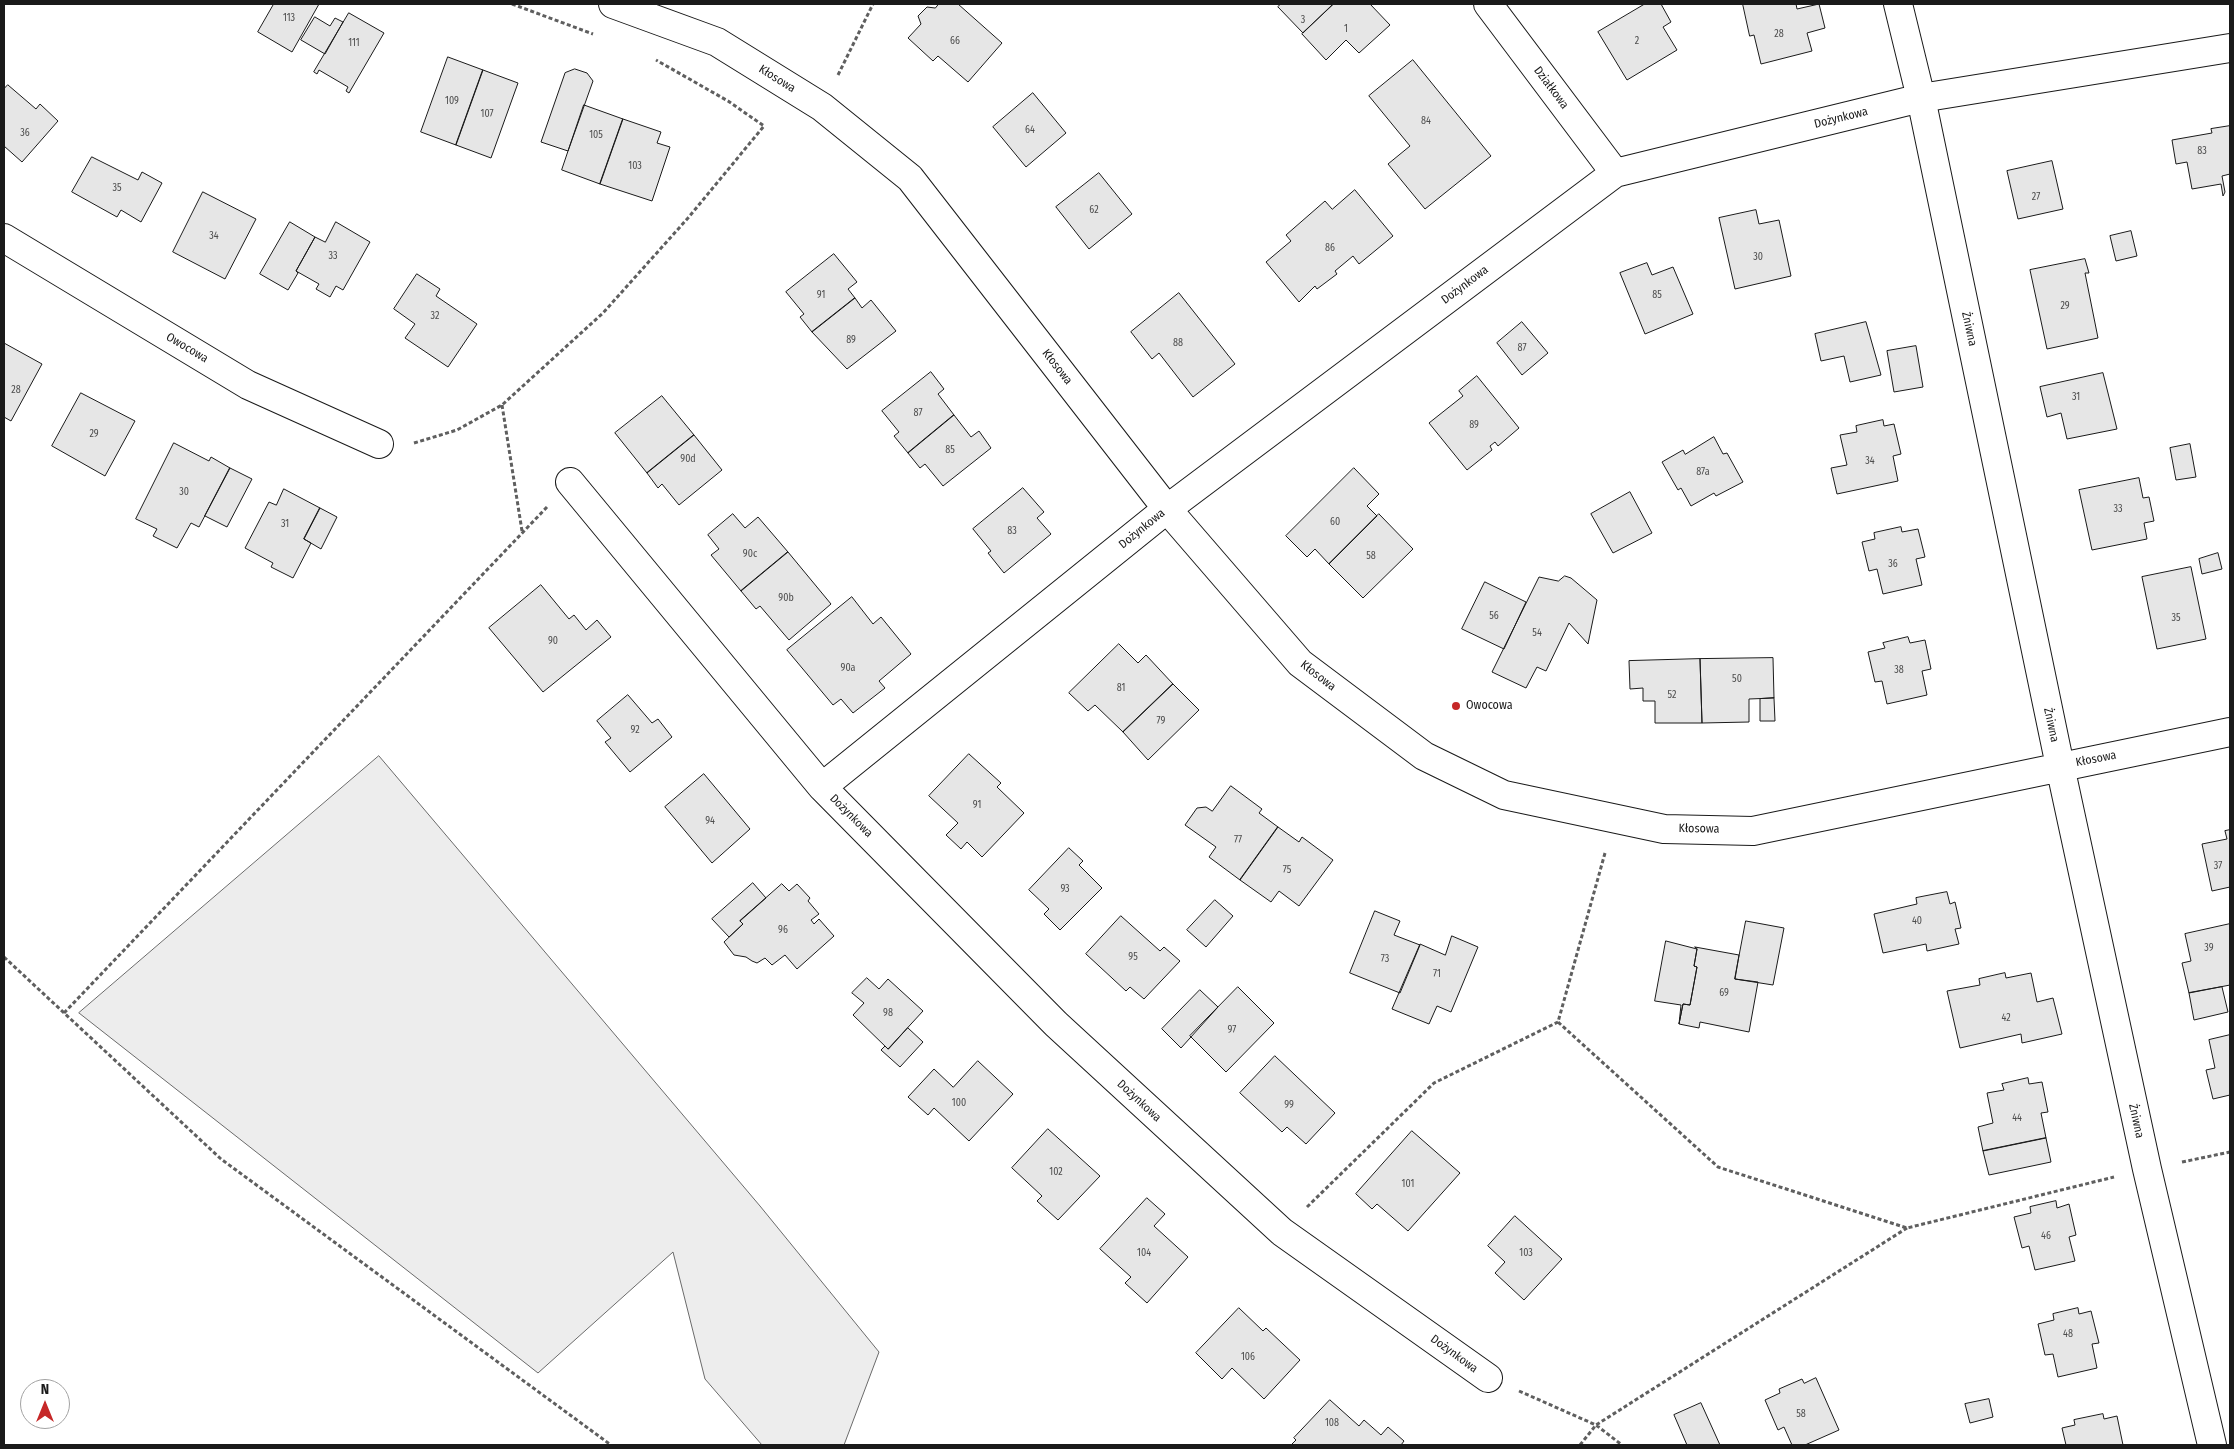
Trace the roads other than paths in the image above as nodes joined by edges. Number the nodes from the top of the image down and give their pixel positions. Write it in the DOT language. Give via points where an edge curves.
graph roads {
  1 [pos="613,4"];
  2 [pos="1488,4"];
  3 [pos="1898,4"];
  4 [pos="2230,48"];
  5 [pos="1921,98"];
  6 [pos="1615,173"];
  7 [pos="4,238"];
  8 [pos="378,444"];
  9 [pos="570,482"];
  10 [pos="1167,509"];
  11 [pos="2230,732"];
  12 [pos="2060,766"];
  13 [pos="822,787"];
  14 [pos="1488,1378"];
  15 [pos="2212,1445"];
  1 -- 10 [label="street, Kłosowa" via="717,42 822,107 910,178"];
  2 -- 6 [label="street, Działkowa"];
  3 -- 5 [label="street, Żniwna"];
  4 -- 5 [label="street, Dożynkowa"];
  5 -- 6 [label="street, Dożynkowa"];
  5 -- 12 [label="street, Żniwna"];
  6 -- 10 [label="street, Dożynkowa"];
  7 -- 8 [label="street, Owocowa" via="248,385"];
  9 -- 13 [label="street, Dożynkowa"];
  10 -- 12 [label="street, Kłosowa" via="1300,663 1424,756 1504,795 1664,829 1753,831"];
  10 -- 13 [label="street, Dożynkowa"];
  11 -- 12 [label="street, Kłosowa"];
  12 -- 15 [label="street, Żniwna" via="2146,1169"];
  13 -- 14 [label="street, Dożynkowa" via="1056,1024 1282,1232"];
}
